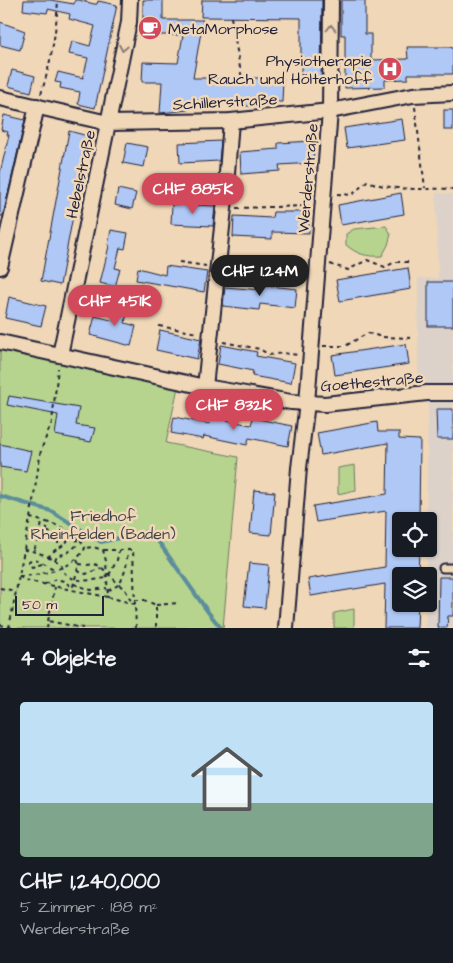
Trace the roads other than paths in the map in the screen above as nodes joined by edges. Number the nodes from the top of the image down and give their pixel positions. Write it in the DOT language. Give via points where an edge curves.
graph roads {
  1 [pos="130,0"];
  2 [pos="331,0"];
  3 [pos="453,93"];
  4 [pos="0,98"];
  5 [pos="37,106"];
  6 [pos="330,111"];
  7 [pos="231,121"];
  8 [pos="108,123"];
  9 [pos="0,267"];
  10 [pos="0,342"];
  11 [pos="60,355"];
  12 [pos="204,387"];
  13 [pos="453,393"];
  14 [pos="307,403"];
  15 [pos="443,568"];
  16 [pos="453,568"];
  17 [pos="286,628"];
  1 -- 8 [label="street, Hebelstraße, one-way"];
  6 -- 2 [label="street, Werderstraße, one-way"];
  3 -- 6 [label="street, Schillerstraße" via="413,94"];
  4 -- 5 [label="street, Schillerstraße"];
  5 -- 8 [label="street, Schillerstraße"];
  5 -- 9 [label="street"];
  6 -- 7 [label="street, Schillerstraße"];
  6 -- 14 [label="street, Werderstraße"];
  7 -- 8 [label="street, Schillerstraße"];
  7 -- 12 [label="street"];
  8 -- 11 [label="street, Hebelstraße"];
  10 -- 11 [label="street, Goethestraße"];
  11 -- 12 [label="street, Goethestraße"];
  12 -- 14 [label="street, Goethestraße"];
  13 -- 14 [label="street, Goethestraße"];
  14 -- 17 [label="street, Werderstraße"];
  15 -- 16 [label="lane"];
}
